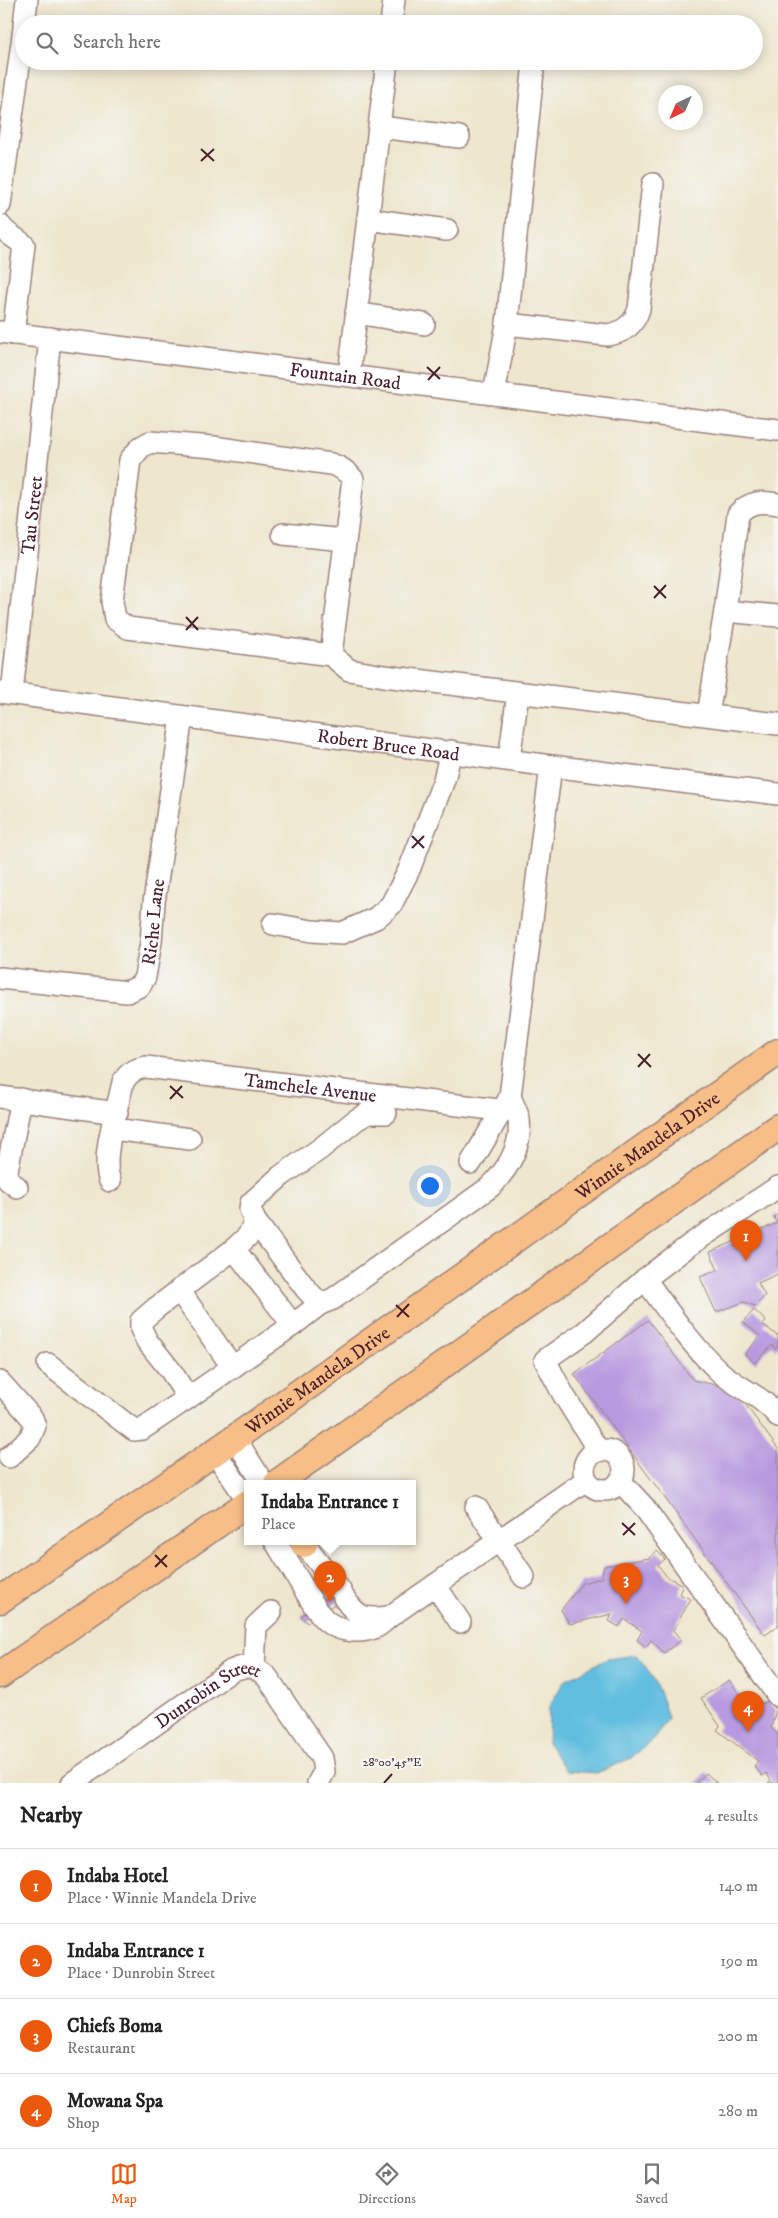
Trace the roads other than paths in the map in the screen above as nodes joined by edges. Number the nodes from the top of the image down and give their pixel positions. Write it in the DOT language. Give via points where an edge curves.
graph roads {
  1 [pos="28,0"];
  2 [pos="394,0"];
  3 [pos="26,15"];
  4 [pos="392,15"];
  5 [pos="18,70"];
  6 [pos="386,70"];
  7 [pos="533,72"];
  8 [pos="380,127"];
  9 [pos="459,137"];
  10 [pos="653,184"];
  11 [pos="0,205"];
  12 [pos="368,219"];
  13 [pos="0,224"];
  14 [pos="447,230"];
  15 [pos="356,314"];
  16 [pos="424,324"];
  17 [pos="507,324"];
  18 [pos="6,333"];
  19 [pos="50,338"];
  20 [pos="349,375"];
  21 [pos="494,394"];
  22 [pos="778,430"];
  23 [pos="778,504"];
  24 [pos="283,534"];
  25 [pos="345,540"];
  26 [pos="725,611"];
  27 [pos="778,616"];
  28 [pos="331,655"];
  29 [pos="6,692"];
  30 [pos="518,693"];
  31 [pos="708,715"];
  32 [pos="182,717"];
  33 [pos="778,724"];
  34 [pos="451,752"];
  35 [pos="509,760"];
  36 [pos="551,766"];
  37 [pos="778,794"];
  38 [pos="273,924"];
  39 [pos="0,978"];
  40 [pos="778,1052"];
  41 [pos="10,1098"];
  42 [pos="510,1106"];
  43 [pos="386,1112"];
  44 [pos="115,1121"];
  45 [pos="778,1127"];
  46 [pos="190,1139"];
  47 [pos="471,1164"];
  48 [pos="110,1181"];
  49 [pos="17,1187"];
  50 [pos="778,1187"];
  51 [pos="255,1221"];
  52 [pos="234,1250"];
  53 [pos="645,1279"];
  54 [pos="179,1290"];
  55 [pos="320,1304"];
  56 [pos="293,1325"];
  57 [pos="48,1364"];
  58 [pos="233,1368"];
  59 [pos="0,1382"];
  60 [pos="188,1398"];
  61 [pos="778,1416"];
  62 [pos="225,1445"];
  63 [pos="330,1447"];
  64 [pos="598,1450"];
  65 [pos="9,1457"];
  66 [pos="260,1480"];
  67 [pos="281,1480"];
  68 [pos="312,1480"];
  69 [pos="586,1480"];
  70 [pos="620,1481"];
  71 [pos="244,1492"];
  72 [pos="244,1505"];
  73 [pos="476,1507"];
  74 [pos="499,1541"];
  75 [pos="277,1545"];
  76 [pos="305,1545"];
  77 [pos="524,1577"];
  78 [pos="435,1585"];
  79 [pos="0,1600"];
  80 [pos="271,1612"];
  81 [pos="389,1616"];
  82 [pos="460,1622"];
  83 [pos="254,1668"];
  84 [pos="0,1675"];
  85 [pos="776,1691"];
  86 [pos="72,1783"];
  87 [pos="318,1783"];
  1 -- 3 [label="street"];
  2 -- 4 [label="street"];
  5 -- 11 [label="street"];
  6 -- 8 [label="street"];
  7 -- 17 [label="street"];
  8 -- 9 [label="street"];
  8 -- 12 [label="street"];
  10 -- 17 [label="street" via="639,309 631,325 617,334 607,335"];
  12 -- 14 [label="street"];
  12 -- 15 [label="street"];
  13 -- 18 [label="street" via="24,245 19,288"];
  15 -- 16 [label="street"];
  15 -- 20 [label="street"];
  17 -- 21 [label="street"];
  18 -- 19 [label="street, Fountain Road"];
  19 -- 20 [label="street, Fountain Road"];
  19 -- 29 [label="street, Tau Street"];
  20 -- 21 [label="street, Fountain Road"];
  21 -- 22 [label="street, Fountain Road"];
  23 -- 26 [label="street" via="757,502 738,514"];
  24 -- 25 [label="street"];
  25 -- 28 [label="street"];
  25 -- 28 [label="street" via="353,479 340,466 213,447 150,442 130,460 112,601 115,619 128,628 138,630"];
  26 -- 27 [label="street"];
  26 -- 31 [label="street"];
  28 -- 30 [label="street" via="349,670"];
  29 -- 32 [label="street, Robert Bruce Road"];
  30 -- 31 [label="street"];
  30 -- 35 [label="street"];
  31 -- 33 [label="street"];
  32 -- 34 [label="street, Robert Bruce Road"];
  32 -- 39 [label="street, Riche Lane" via="151,942 145,977 140,986 127,992"];
  34 -- 35 [label="street, Robert Bruce Road"];
  34 -- 38 [label="street" via="444,780 409,870 391,905 376,918 342,933"];
  35 -- 36 [label="street, Robert Bruce Road"];
  36 -- 37 [label="street, Robert Bruce Road"];
  36 -- 42 [label="street"];
  40 -- 62 [label="main road, Winnie Mandela Drive"];
  41 -- 44 [label="street"];
  41 -- 49 [label="street" via="6,1176"];
  42 -- 44 [label="street, Tamchele Avenue" via="146,1067 135,1069 123,1082"];
  42 -- 47 [label="street"];
  42 -- 55 [label="street" via="519,1119 515,1151 504,1172 490,1187 338,1296"];
  43 -- 51 [label="street" via="368,1113 356,1120 281,1176 251,1203"];
  44 -- 46 [label="street"];
  44 -- 48 [label="street" via="107,1152 106,1172"];
  45 -- 63 [label="main road"];
  50 -- 53 [label="street" via="691,1244"];
  51 -- 52 [label="street" via="248,1236"];
  51 -- 55 [label="street"];
  52 -- 54 [label="street"];
  52 -- 56 [label="street"];
  53 -- 61 [label="street" via="704,1356 722,1373 763,1400"];
  53 -- 64 [label="street" via="585,1332 545,1360"];
  54 -- 58 [label="street"];
  54 -- 60 [label="street" via="141,1321 141,1329"];
  55 -- 56 [label="street"];
  56 -- 58 [label="street"];
  57 -- 60 [label="street" via="134,1430 142,1429"];
  58 -- 60 [label="street"];
  59 -- 65 [label="street" via="32,1418 35,1426 30,1438"];
  62 -- 66 [label="street"];
  62 -- 71 [label="street"];
  62 -- 79 [label="main road, Winnie Mandela Drive"];
  63 -- 67 [label="main road"];
  63 -- 68 [label="main road"];
  64 -- 69 [label="street" via="592,1452 585,1462"];
  64 -- 70 [label="street" via="610,1450 620,1458 624,1469"];
  69 -- 70 [label="street" via="596,1489 603,1490 616,1486"];
  69 -- 74 [label="street"];
  70 -- 85 [label="street" via="644,1507"];
  72 -- 84 [label="main road"];
  73 -- 74 [label="street"];
  74 -- 77 [label="street"];
  74 -- 78 [label="street"];
  75 -- 81 [label="street" via="318,1611 336,1626 349,1631 366,1630 378,1626"];
  76 -- 81 [label="street" via="357,1614 374,1619"];
  78 -- 81 [label="street"];
  78 -- 82 [label="street"];
  80 -- 83 [label="street" via="256,1626"];
  83 -- 86 [label="street, Dunrobin Street" via="231,1671"];
  83 -- 87 [label="street, Dunrobin Street" via="267,1677 322,1758 324,1772"];
}
